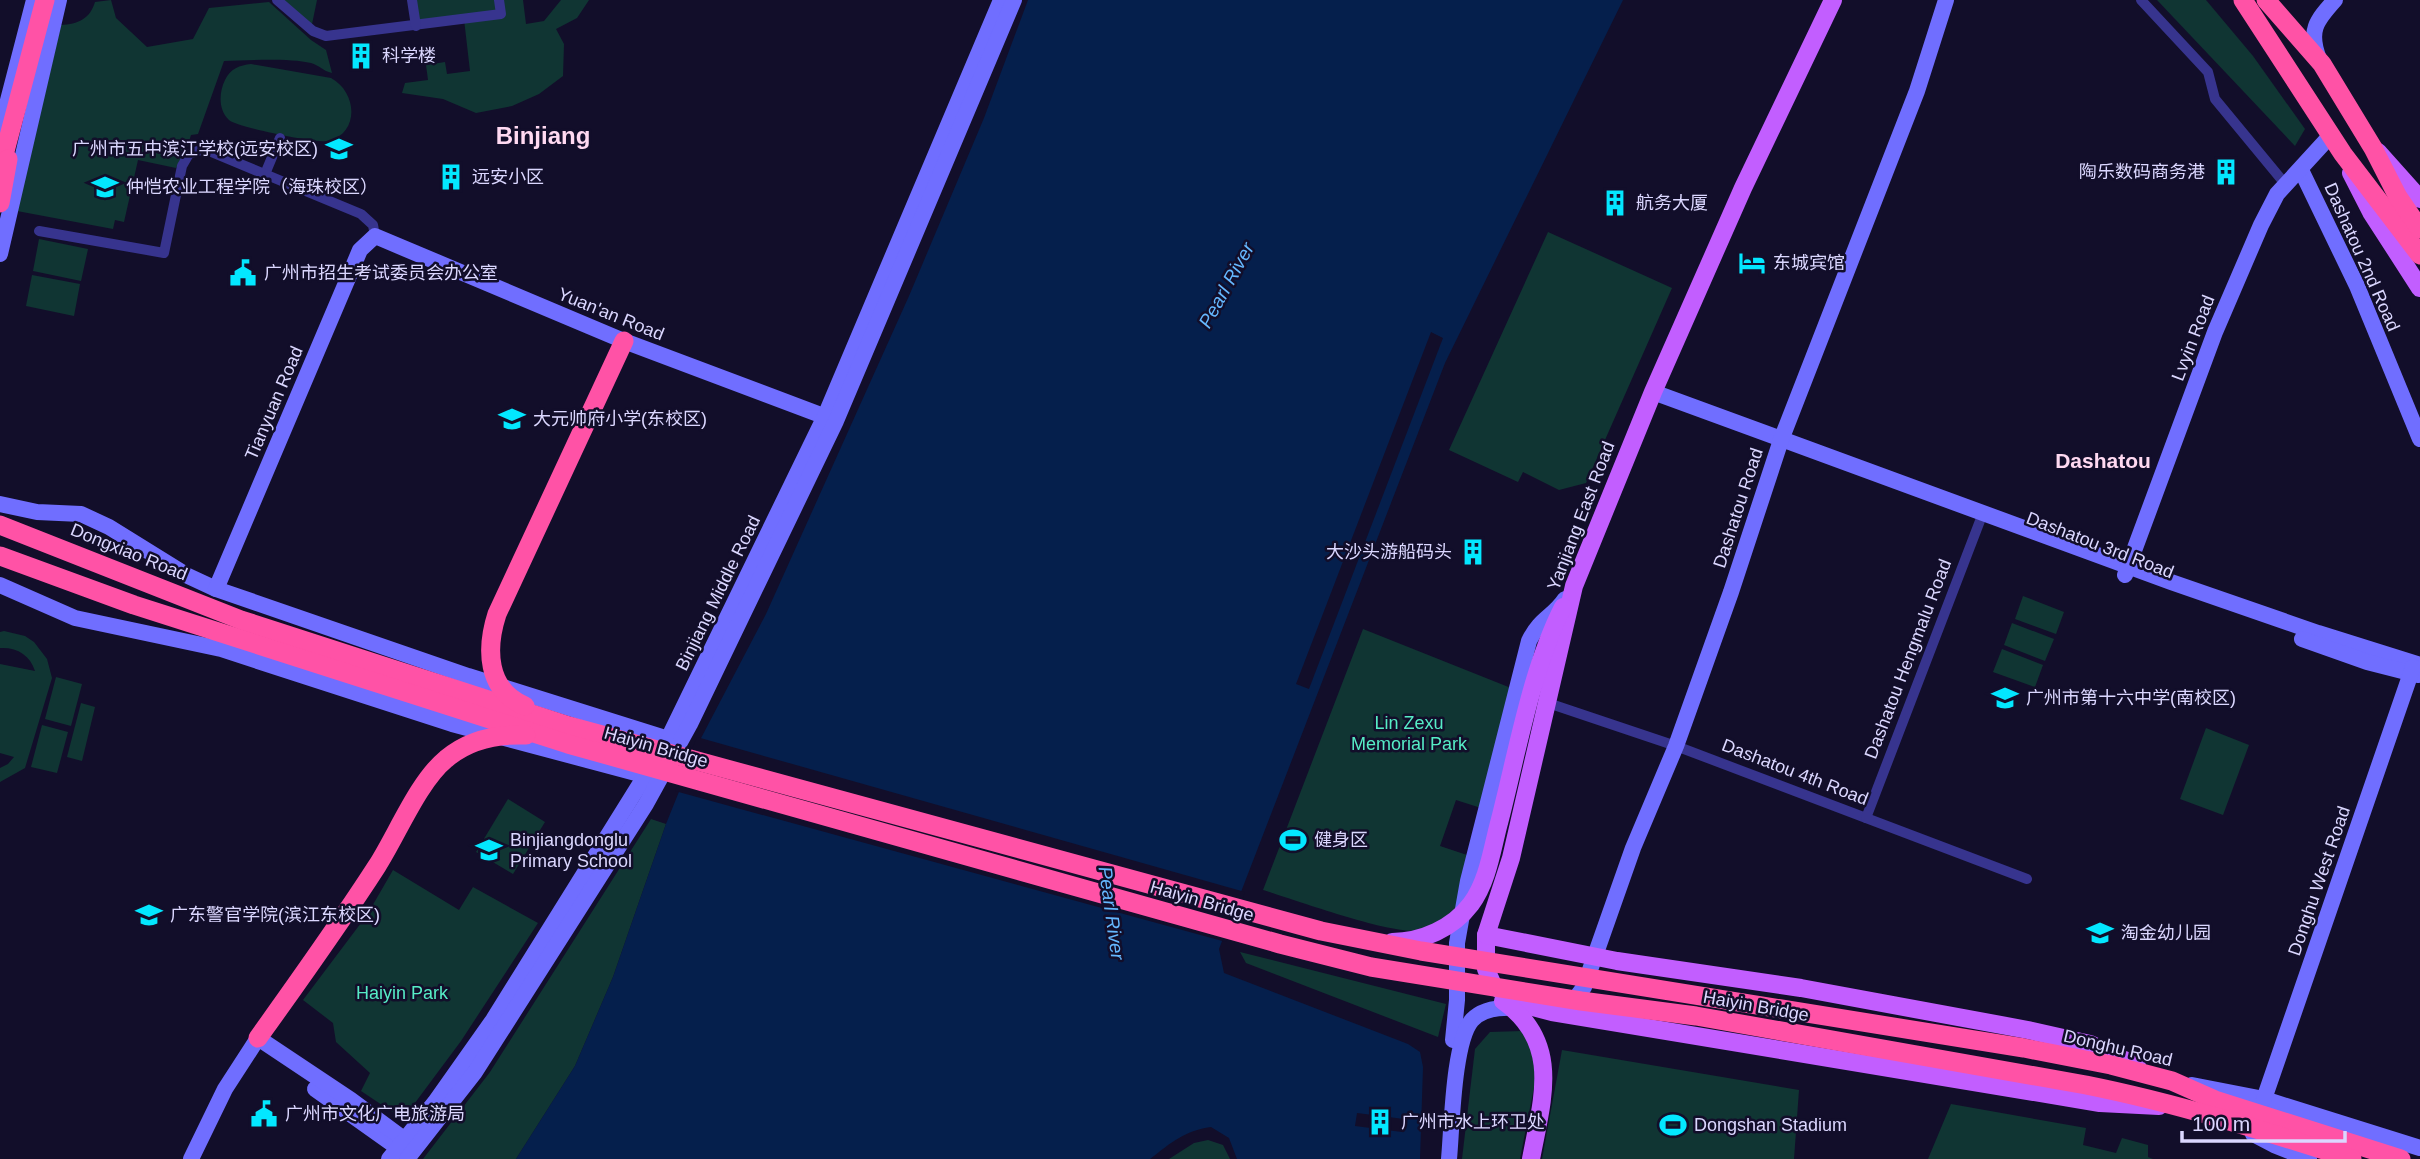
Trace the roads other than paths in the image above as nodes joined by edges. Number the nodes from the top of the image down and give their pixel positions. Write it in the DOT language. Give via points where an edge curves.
graph roads {
  1 [pos="34,0"];
  2 [pos="45,0"];
  3 [pos="59,0"];
  4 [pos="277,0"];
  5 [pos="412,0"];
  6 [pos="499,0"];
  7 [pos="1001,0"];
  8 [pos="1014,0"];
  9 [pos="1833,0"];
  10 [pos="1946,0"];
  11 [pos="2141,0"];
  12 [pos="2227,0"];
  13 [pos="2243,0"];
  14 [pos="2266,0"];
  15 [pos="2276,0"];
  16 [pos="2335,0"];
  17 [pos="2288,23"];
  18 [pos="416,26"];
  19 [pos="2322,64"];
  20 [pos="25,72"];
  21 [pos="2295,80"];
  22 [pos="0,131"];
  23 [pos="2331,135"];
  24 [pos="280,138"];
  25 [pos="2373,148"];
  26 [pos="2343,153"];
  27 [pos="0,170"];
  28 [pos="2301,170"];
  29 [pos="265,174"];
  30 [pos="2286,185"];
  31 [pos="2420,199"];
  32 [pos="0,203"];
  33 [pos="2420,229"];
  34 [pos="39,231"];
  35 [pos="375,236"];
  36 [pos="0,254"];
  37 [pos="2420,255"];
  38 [pos="2420,288"];
  39 [pos="624,341"];
  40 [pos="1653,392"];
  41 [pos="831,419"];
  42 [pos="2420,439"];
  43 [pos="1781,440"];
  44 [pos="0,504"];
  45 [pos="22,509"];
  46 [pos="0,513"];
  47 [pos="1981,517"];
  48 [pos="8,527"];
  49 [pos="0,556"];
  50 [pos="2127,571"];
  51 [pos="0,585"];
  52 [pos="1574,586"];
  53 [pos="216,589"];
  54 [pos="134,605"];
  55 [pos="134,630"];
  56 [pos="190,633"];
  57 [pos="232,635"];
  58 [pos="2416,670"];
  59 [pos="468,676"];
  60 [pos="1548,703"];
  61 [pos="452,724"];
  62 [pos="568,735"];
  63 [pos="668,740"];
  64 [pos="1676,746"];
  65 [pos="668,764"];
  66 [pos="647,776"];
  67 [pos="1866,818"];
  68 [pos="2027,879"];
  69 [pos="1486,936"];
  70 [pos="1361,941"];
  71 [pos="1596,956"];
  72 [pos="1617,961"];
  73 [pos="1444,979"];
  74 [pos="1552,1012"];
  75 [pos="1599,1020"];
  76 [pos="1453,1040"];
  77 [pos="256,1042"];
  78 [pos="2024,1048"];
  79 [pos="2172,1081"];
  80 [pos="2264,1100"];
  81 [pos="2169,1106"];
  82 [pos="2239,1125"];
  83 [pos="2420,1148"];
  84 [pos="402,1152"];
  85 [pos="191,1159"];
  86 [pos="1440,1159"];
  87 [pos="1449,1159"];
  88 [pos="1531,1159"];
  89 [pos="2309,1159"];
  90 [pos="2352,1159"];
  91 [pos="2401,1159"];
  1 -- 22 [label="main road"];
  2 -- 20 [label="highway"];
  3 -- 36 [label="main road"];
  4 -- 18 [label="street" via="313,31 326,36"];
  5 -- 18 [label="street"];
  6 -- 18 [label="street" via="501,14"];
  7 -- 41 [label="main road, Binjiang Middle Road"];
  8 -- 41 [label="main road, Binjiang Middle Road"];
  9 -- 40 [label="main road, Yanjiang East Road"];
  10 -- 43 [label="main road, Dashatou Road" via="1917,91"];
  11 -- 30 [label="street" via="2208,72 2215,99"];
  12 -- 21 [label="highway"];
  13 -- 21 [label="highway"];
  14 -- 17 [label="highway"];
  15 -- 17 [label="highway"];
  16 -- 19 [label="main road" via="2314,29"];
  17 -- 19 [label="highway"];
  19 -- 25 [label="highway"];
  20 -- 27 [label="highway"];
  20 -- 32 [label="highway"];
  21 -- 23 [label="highway"];
  23 -- 26 [label="highway"];
  23 -- 28 [label="main road, Lvyin Road"];
  24 -- 29 [label="street"];
  25 -- 31 [label="main road"];
  25 -- 33 [label="highway"];
  26 -- 37 [label="highway"];
  26 -- 38 [label="main road" via="2366,202"];
  28 -- 30 [label="main road, Lvyin Road"];
  28 -- 42 [label="main road, Dashatou 2nd Road" via="2357,286"];
  29 -- 34 [label="street" via="204,149 189,154 182,166 164,254"];
  29 -- 35 [label="street" via="361,214 373,225"];
  30 -- 50 [label="main road, Lvyin Road" via="2261,225 2215,332"];
  35 -- 39 [label="main road, Yuan'an Road"];
  35 -- 53 [label="main road, Tianyuan Road" via="360,250"];
  39 -- 41 [label="main road, Yuan'an Road"];
  39 -- 62 [label="highway" via="497,614 489,643 494,673 506,693"];
  40 -- 43 [label="main road, Dashatou 3rd Road"];
  40 -- 52 [label="main road, Yanjiang East Road"];
  41 -- 63 [label="main road, Binjiang Middle Road"];
  41 -- 65 [label="main road, Binjiang Middle Road"];
  43 -- 47 [label="main road, Dashatou 3rd Road"];
  43 -- 64 [label="main road, Dashatou Road"];
  44 -- 45 [label="main road"];
  45 -- 46 [label="main road"];
  45 -- 53 [label="main road" via="81,514"];
  46 -- 48 [label="main road"];
  47 -- 50 [label="main road, Dashatou 3rd Road"];
  47 -- 67 [label="street, Dashatou Hengmalu Road"];
  48 -- 57 [label="highway, Dongxiao Road"];
  49 -- 54 [label="highway"];
  50 -- 58 [label="main road, Dashatou 3rd Road" via="2343,654"];
  51 -- 55 [label="main road" via="75,618"];
  52 -- 60 [label="main road, Yanjiang East Road"];
  52 -- 70 [label="main road" via="1544,648 1476,897 1455,920 1428,935 1397,942"];
  52 -- 76 [label="main road" via="1559,607 1536,626 1529,641 1468,881 1457,943"];
  53 -- 59 [label="main road"];
  54 -- 56 [label="main road"];
  54 -- 57 [label="highway"];
  55 -- 56 [label="main road"];
  55 -- 57 [label="main road"];
  56 -- 57 [label="main road"];
  57 -- 61 [label="main road"];
  57 -- 62 [label="highway, Haiyin Bridge"];
  58 -- 80 [label="main road, Donghu West Road"];
  59 -- 61 [label="main road" via="474,692 470,710 466,719"];
  59 -- 63 [label="main road"];
  60 -- 64 [label="street, Dashatou 4th Road"];
  60 -- 69 [label="main road, Yanjiang East Road" via="1511,858"];
  61 -- 66 [label="main road"];
  62 -- 70 [label="highway, Haiyin Bridge"];
  62 -- 73 [label="highway, Haiyin Bridge" via="1230,931 1371,967"];
  62 -- 77 [label="highway" via="505,735 472,743 444,760 427,779 379,862"];
  63 -- 65 [label="main road"];
  63 -- 66 [label="main road, Binjiang Middle Road"];
  64 -- 67 [label="street, Dashatou 4th Road"];
  64 -- 71 [label="main road, Dashatou Road" via="1633,848"];
  65 -- 66 [label="main road"];
  65 -- 84 [label="main road, Binjiang Middle Road" via="475,1072"];
  66 -- 84 [label="main road, Binjiang Middle Road" via="493,1020"];
  67 -- 68 [label="street, Dashatou 4th Road"];
  69 -- 71 [label="main road"];
  69 -- 74 [label="main road" via="1486,969 1493,985 1521,1004"];
  69 -- 76 [label="main road, Yanjiang East Road"];
  70 -- 78 [label="highway, Haiyin Bridge"];
  71 -- 72 [label="main road"];
  71 -- 74 [label="main road, Dashatou Road" via="1575,1002"];
  72 -- 75 [label="main road" via="1607,967 1598,986 1595,1012"];
  72 -- 79 [label="main road" via="1801,988 2028,1030 2090,1044"];
  73 -- 81 [label="highway, Haiyin Bridge" via="1696,1016 2112,1090"];
  73 -- 88 [label="main road" via="1502,1000 1537,1042 1544,1086"];
  74 -- 75 [label="main road"];
  74 -- 87 [label="main road" via="1494,1009 1470,1023 1460,1052"];
  75 -- 81 [label="main road" via="2101,1102"];
  76 -- 86 [label="main road, Yanjiang East Road"];
  77 -- 84 [label="main road" via="351,1100"];
  77 -- 85 [label="main road"];
  78 -- 79 [label="highway, Donghu Road"];
  79 -- 80 [label="main road"];
  79 -- 91 [label="highway, Donghu Road" via="2215,1100"];
  80 -- 83 [label="main road"];
  81 -- 82 [label="highway"];
  82 -- 89 [label="main road"];
  82 -- 90 [label="highway"];
}
